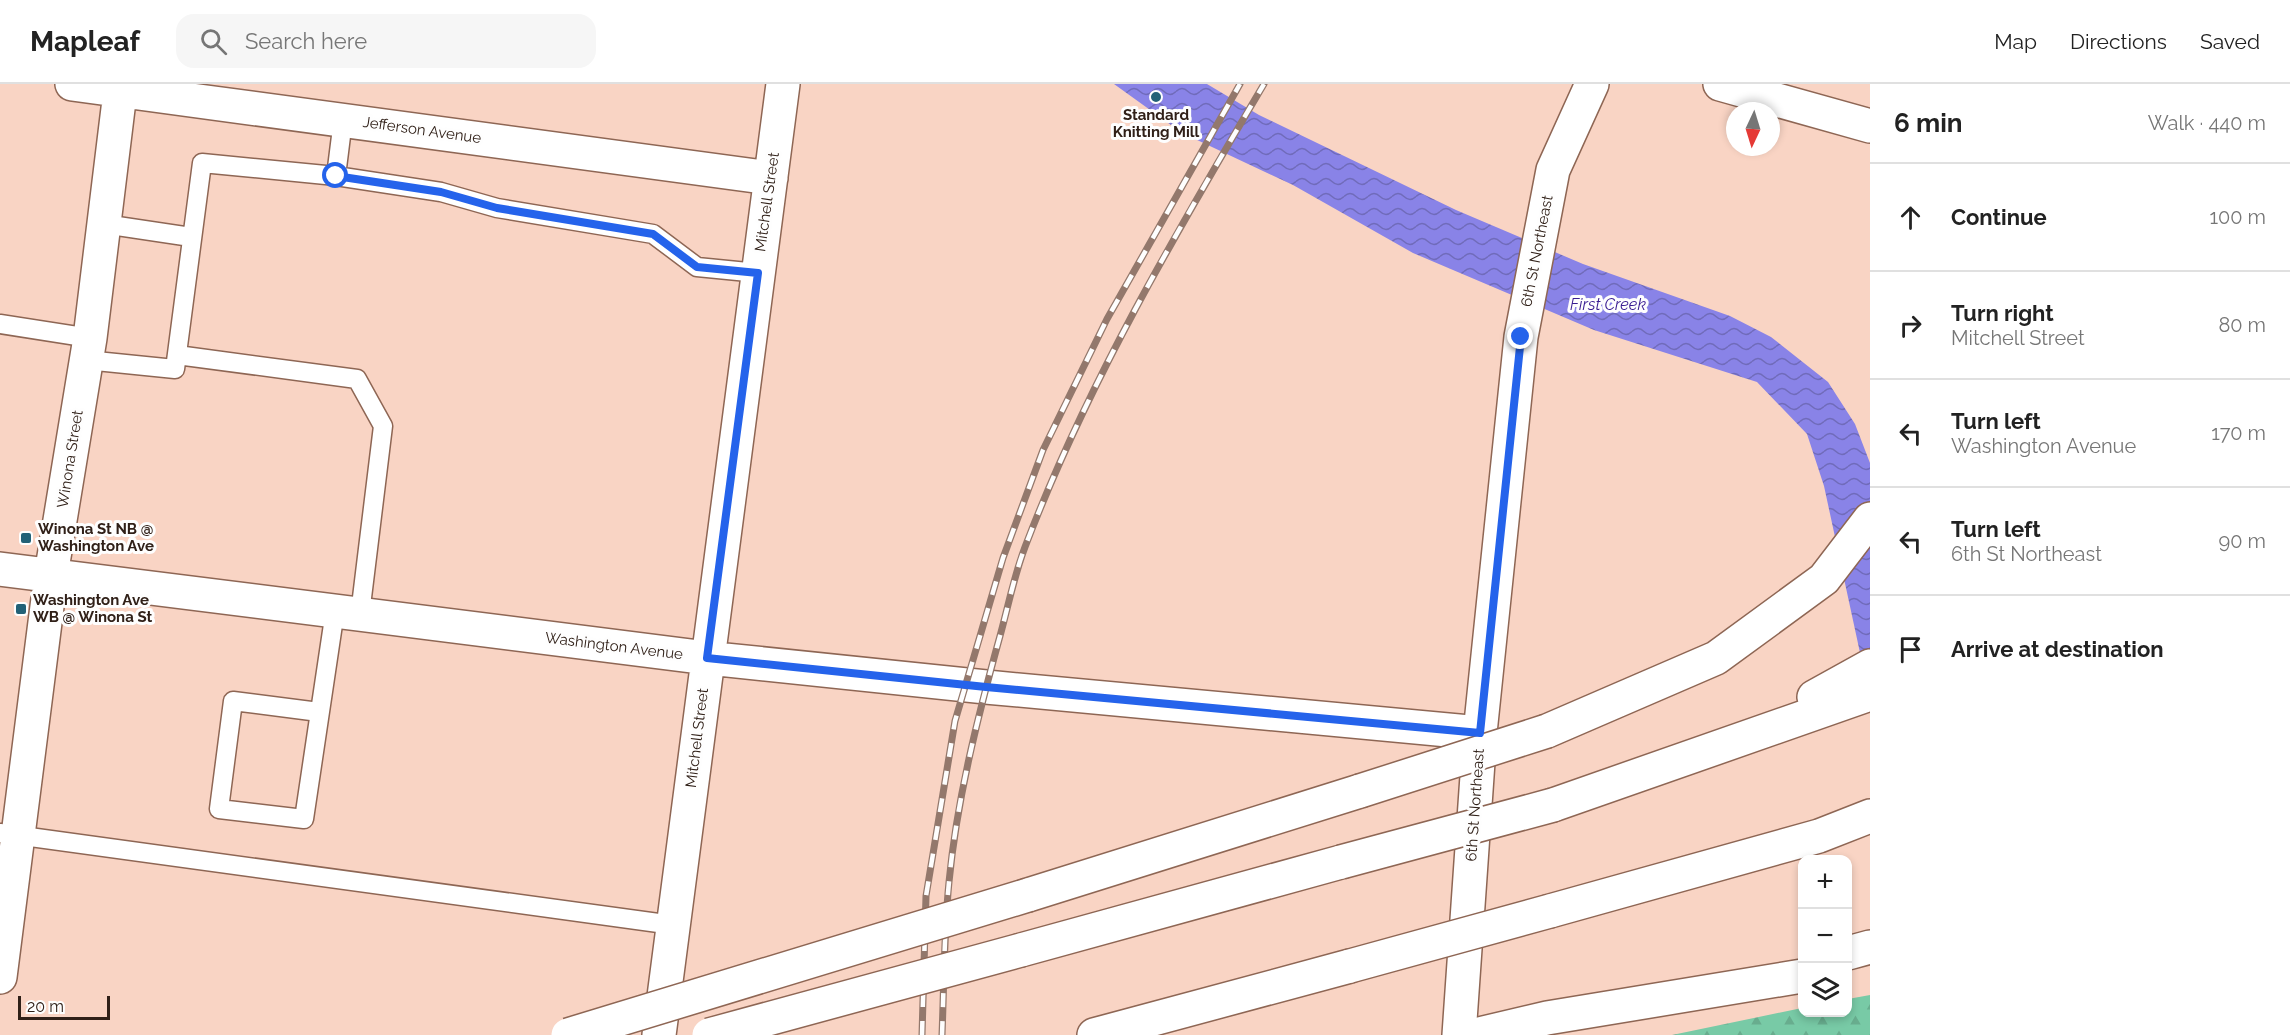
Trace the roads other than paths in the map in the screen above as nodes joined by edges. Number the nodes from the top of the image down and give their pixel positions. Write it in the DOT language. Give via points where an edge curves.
graph roads {
  1 [pos="72,84"];
  2 [pos="783,84"];
  3 [pos="1592,84"];
  4 [pos="1720,84"];
  5 [pos="121,87"];
  6 [pos="343,120"];
  7 [pos="1870,126"];
  8 [pos="336,176"];
  9 [pos="771,178"];
  10 [pos="104,224"];
  11 [pos="191,237"];
  12 [pos="758,273"];
  13 [pos="0,324"];
  14 [pos="88,349"];
  15 [pos="177,355"];
  16 [pos="1870,519"];
  17 [pos="0,569"];
  18 [pos="51,575"];
  19 [pos="348,612"];
  20 [pos="707,658"];
  21 [pos="1870,666"];
  22 [pos="1870,694"];
  23 [pos="319,712"];
  24 [pos="1480,733"];
  25 [pos="1720,747"];
  26 [pos="1870,816"];
  27 [pos="8,834"];
  28 [pos="673,925"];
  29 [pos="1870,947"];
  30 [pos="1852,952"];
  31 [pos="1870,967"];
  32 [pos="1798,968"];
  33 [pos="1852,969"];
  34 [pos="0,977"];
  35 [pos="1798,977"];
  36 [pos="1742,985"];
  37 [pos="568,1035"];
  38 [pos="659,1035"];
  39 [pos="709,1035"];
  40 [pos="1094,1035"];
  41 [pos="1459,1035"];
  42 [pos="1475,1035"];
  1 -- 5 [label="main road, Jefferson Avenue"];
  2 -- 9 [label="main road, Mitchell Street"];
  3 -- 24 [label="main road, 6th St Northeast" via="1553,171 1521,337"];
  4 -- 7 [label="main road"];
  5 -- 6 [label="main road, Jefferson Avenue"];
  5 -- 10 [label="main road, Winona Street"];
  6 -- 8 [label="lane"];
  6 -- 9 [label="main road, Jefferson Avenue"];
  8 -- 11 [label="lane" via="202,163"];
  8 -- 12 [label="lane" via="441,192 497,208 653,234 697,267"];
  9 -- 12 [label="main road, Mitchell Street"];
  10 -- 11 [label="lane"];
  10 -- 14 [label="main road, Winona Street"];
  11 -- 15 [label="lane"];
  12 -- 20 [label="main road, Mitchell Street"];
  13 -- 14 [label="lane"];
  14 -- 15 [label="lane" via="175,369"];
  14 -- 18 [label="main road, Winona Street"];
  15 -- 19 [label="lane" via="357,378 383,426"];
  16 -- 37 [label="main road, bridge" via="1824,579 1716,658 1547,731"];
  17 -- 18 [label="main road, Washington Avenue"];
  18 -- 19 [label="main road, Washington Avenue"];
  18 -- 27 [label="main road, Winona Street"];
  19 -- 20 [label="main road, Washington Avenue"];
  19 -- 23 [label="lane"];
  20 -- 24 [label="main road, Washington Avenue"];
  20 -- 28 [label="main road, Mitchell Street"];
  21 -- 25 [label="main road"];
  22 -- 25 [label="main road"];
  23 -- 23 [label="lane" via="304,819 219,809 233,701"];
  24 -- 41 [label="main road, 6th St Northeast"];
  25 -- 39 [label="main road, bridge" via="1553,804"];
  26 -- 40 [label="main road, bridge" via="1740,859"];
  27 -- 28 [label="lane"];
  27 -- 34 [label="main road, Winona Street"];
  28 -- 38 [label="main road, Mitchell Street"];
  29 -- 30 [label="main road"];
  31 -- 33 [label="main road"];
  32 -- 36 [label="main road"];
  35 -- 36 [label="main road"];
  36 -- 42 [label="main road" via="1547,1018"];
}
